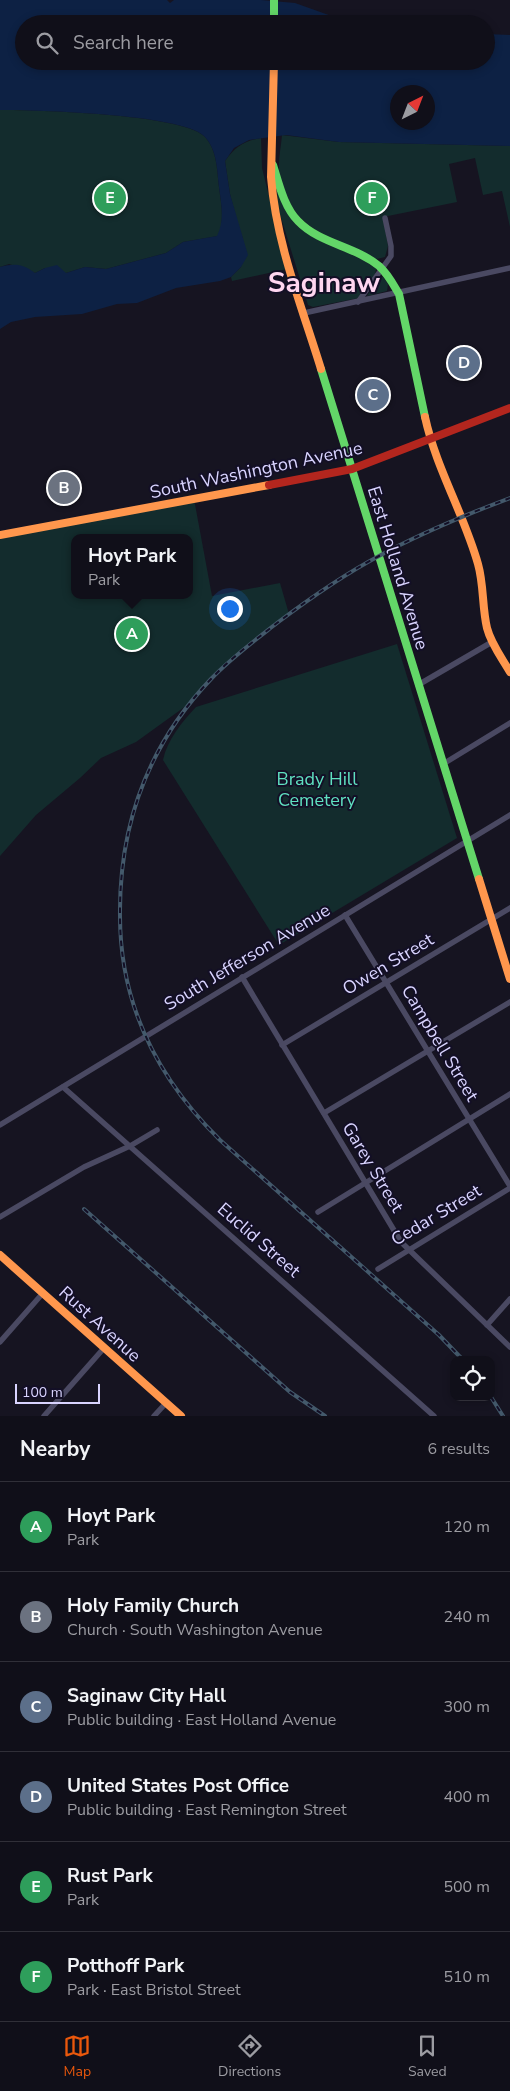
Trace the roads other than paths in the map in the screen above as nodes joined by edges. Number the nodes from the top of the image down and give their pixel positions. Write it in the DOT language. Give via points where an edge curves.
graph roads {
  1 [pos="274,0"];
  2 [pos="274,15"];
  3 [pos="274,70"];
  4 [pos="272,163"];
  5 [pos="385,218"];
  6 [pos="383,268"];
  7 [pos="510,268"];
  8 [pos="399,294"];
  9 [pos="358,302"];
  10 [pos="304,313"];
  11 [pos="510,408"];
  12 [pos="430,439"];
  13 [pos="352,469"];
  14 [pos="0,535"];
  15 [pos="492,642"];
  16 [pos="510,672"];
  17 [pos="418,686"];
  18 [pos="510,723"];
  19 [pos="443,764"];
  20 [pos="510,815"];
  21 [pos="467,841"];
  22 [pos="510,908"];
  23 [pos="345,915"];
  24 [pos="491,919"];
  25 [pos="242,978"];
  26 [pos="510,979"];
  27 [pos="387,983"];
  28 [pos="510,1002"];
  29 [pos="282,1045"];
  30 [pos="428,1051"];
  31 [pos="63,1087"];
  32 [pos="510,1094"];
  33 [pos="324,1113"];
  34 [pos="469,1120"];
  35 [pos="0,1125"];
  36 [pos="157,1130"];
  37 [pos="130,1146"];
  38 [pos="365,1182"];
  39 [pos="510,1187"];
  40 [pos="318,1212"];
  41 [pos="0,1217"];
  42 [pos="407,1250"];
  43 [pos="0,1255"];
  44 [pos="378,1269"];
  45 [pos="43,1293"];
  46 [pos="510,1299"];
  47 [pos="487,1325"];
  48 [pos="0,1342"];
  49 [pos="510,1346"];
  50 [pos="104,1348"];
  51 [pos="166,1403"];
  52 [pos="44,1416"];
  53 [pos="154,1416"];
  54 [pos="181,1416"];
  55 [pos="434,1416"];
  1 -- 2 [label="main road"];
  3 -- 4 [label="main road, East Holland Avenue"];
  4 -- 6 [label="main road" via="288,208 298,221 324,240 368,257"];
  4 -- 10 [label="main road, East Holland Avenue" via="270,183 274,208"];
  5 -- 6 [label="street" via="392,253"];
  6 -- 8 [label="main road"];
  6 -- 9 [label="street"];
  7 -- 8 [label="street"];
  8 -- 9 [label="street"];
  8 -- 12 [label="main road"];
  9 -- 10 [label="street"];
  10 -- 13 [label="main road, East Holland Avenue"];
  11 -- 12 [label="main road, South Washington Avenue"];
  12 -- 13 [label="main road, South Washington Avenue"];
  12 -- 15 [label="main road" via="478,563"];
  13 -- 14 [label="main road, South Washington Avenue"];
  13 -- 17 [label="main road, East Holland Avenue"];
  15 -- 16 [label="main road"];
  15 -- 17 [label="street"];
  17 -- 19 [label="main road, East Holland Avenue"];
  18 -- 19 [label="street"];
  19 -- 21 [label="main road, East Holland Avenue"];
  20 -- 21 [label="street, South Jefferson Avenue"];
  21 -- 23 [label="street, South Jefferson Avenue"];
  21 -- 24 [label="main road, East Holland Avenue"];
  22 -- 24 [label="street, Owen Street"];
  23 -- 25 [label="street, South Jefferson Avenue"];
  23 -- 27 [label="street, Campbell Street"];
  24 -- 26 [label="main road, East Holland Avenue"];
  24 -- 27 [label="street, Owen Street"];
  25 -- 29 [label="street, Garey Street"];
  25 -- 31 [label="street, South Jefferson Avenue"];
  27 -- 29 [label="street, Owen Street"];
  27 -- 30 [label="street, Campbell Street"];
  28 -- 30 [label="street"];
  29 -- 33 [label="street, Garey Street"];
  30 -- 33 [label="street"];
  30 -- 34 [label="street, Campbell Street"];
  31 -- 35 [label="street, South Jefferson Avenue"];
  31 -- 37 [label="street, Euclid Street"];
  32 -- 34 [label="street"];
  33 -- 38 [label="street, Garey Street"];
  34 -- 38 [label="street"];
  34 -- 39 [label="street, Campbell Street"];
  36 -- 37 [label="street"];
  37 -- 41 [label="street" via="84,1167"];
  37 -- 55 [label="street, Euclid Street"];
  38 -- 40 [label="street"];
  38 -- 42 [label="street, Garey Street"];
  39 -- 42 [label="street, Cedar Street"];
  42 -- 44 [label="street, Cedar Street"];
  42 -- 47 [label="street, Garey Street"];
  43 -- 45 [label="main road, Rust Avenue"];
  45 -- 48 [label="street"];
  45 -- 50 [label="main road, Rust Avenue"];
  46 -- 47 [label="street"];
  47 -- 49 [label="street, Garey Street"];
  50 -- 51 [label="main road, Rust Avenue"];
  50 -- 52 [label="street"];
  51 -- 53 [label="street"];
  51 -- 54 [label="main road, Rust Avenue"];
}
